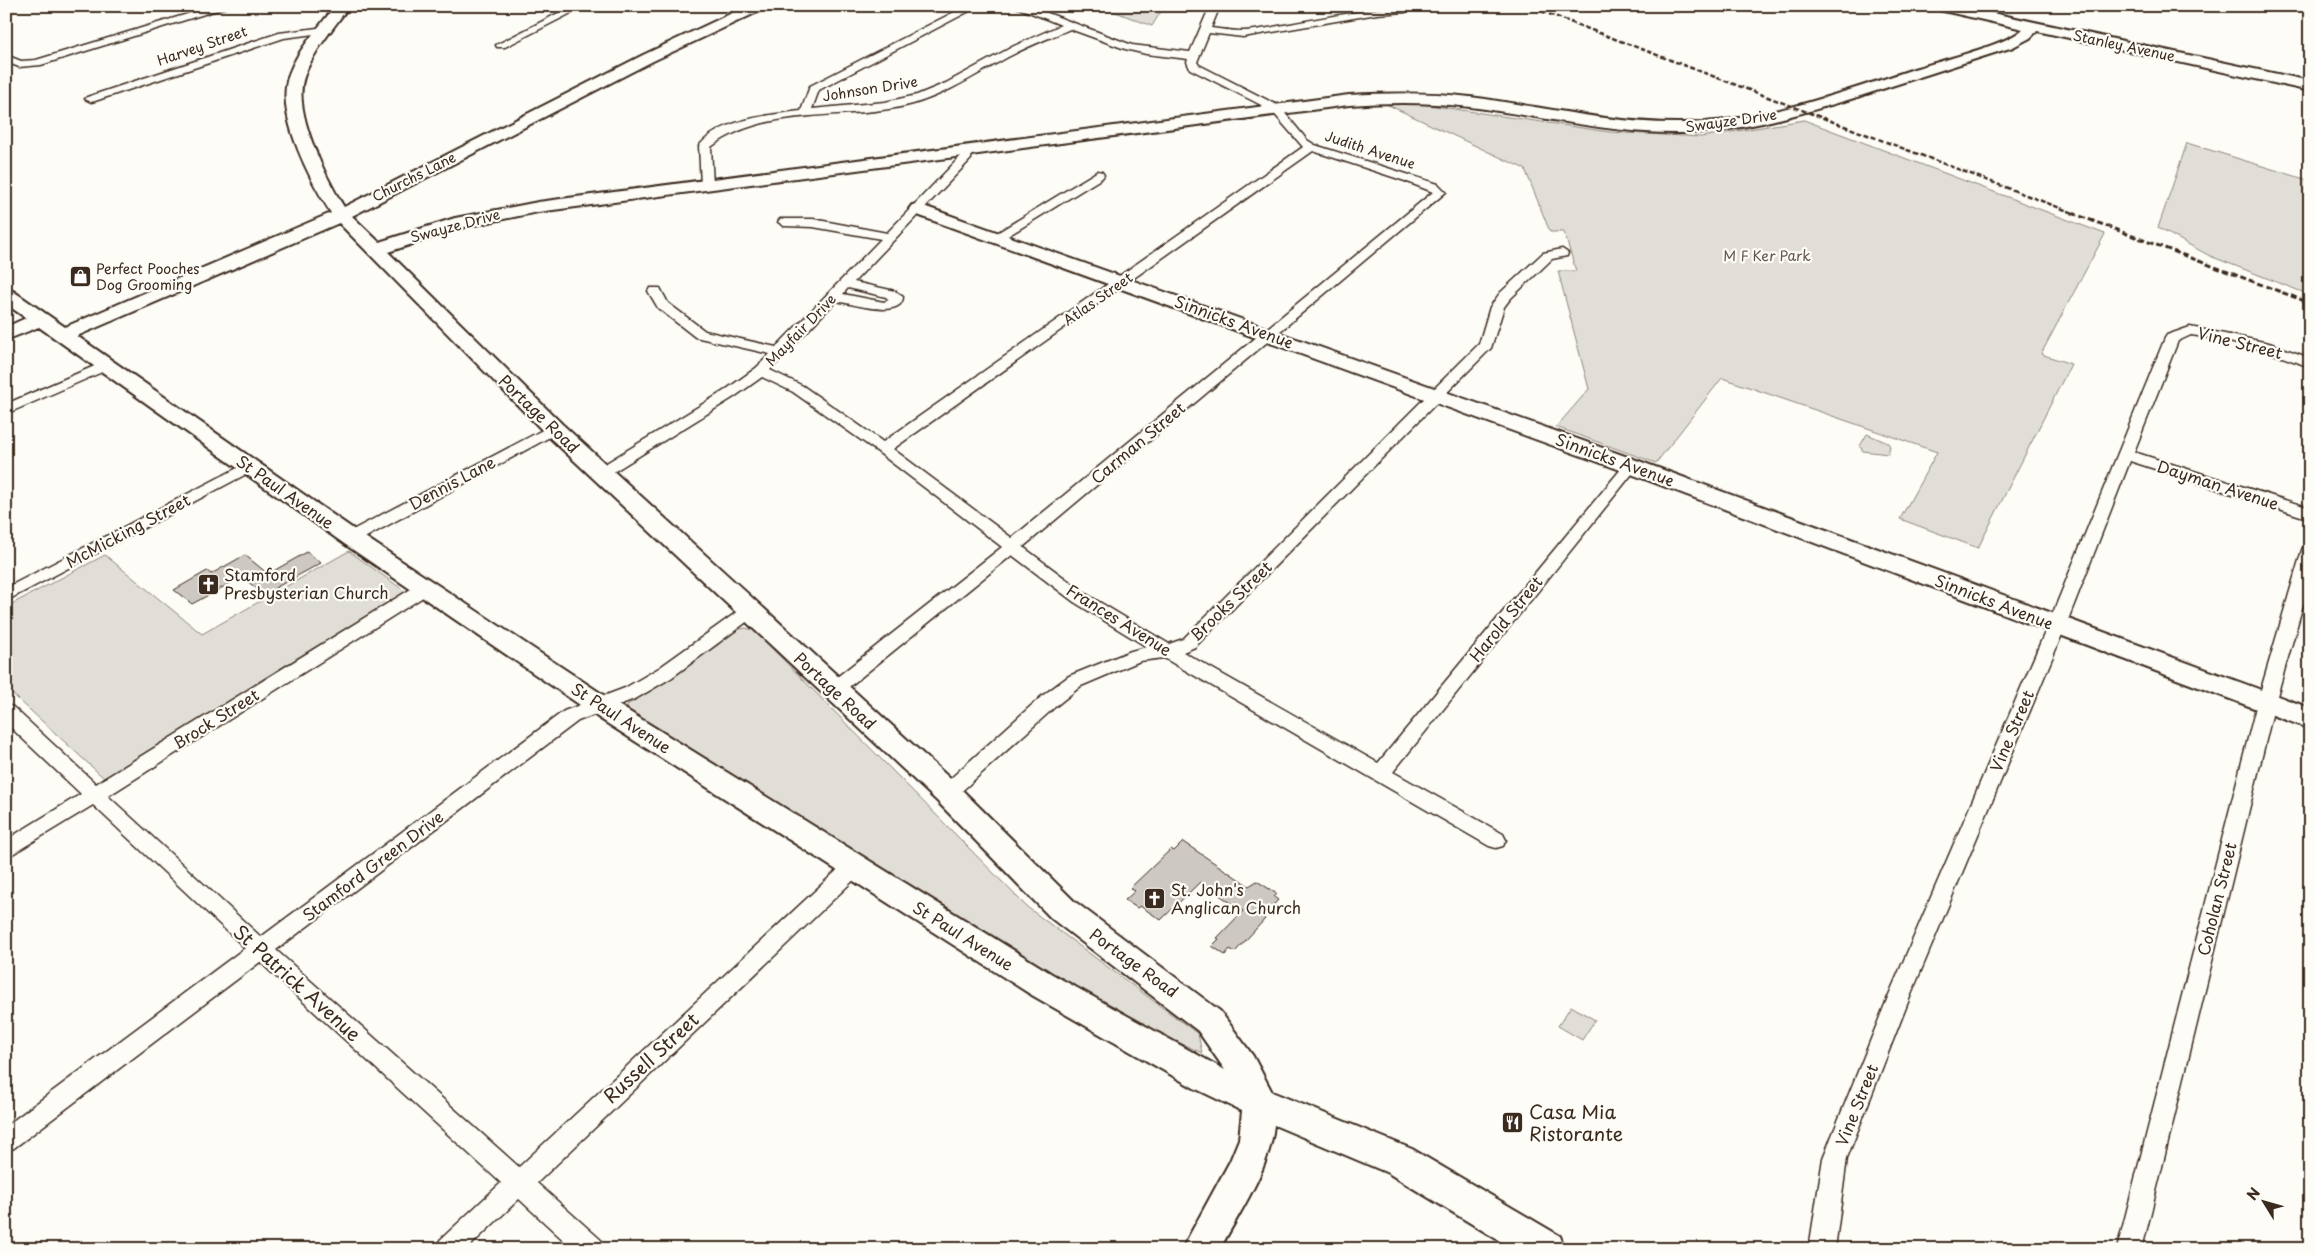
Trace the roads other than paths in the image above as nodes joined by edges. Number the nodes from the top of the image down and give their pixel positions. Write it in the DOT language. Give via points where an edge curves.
graph roads {
  1 [pos="13,6"];
  2 [pos="225,6"];
  3 [pos="342,6"];
  4 [pos="580,6"];
  5 [pos="759,6"];
  6 [pos="974,6"];
  7 [pos="1020,6"];
  8 [pos="1215,6"];
  9 [pos="1939,6"];
  10 [pos="6,8"];
  11 [pos="1405,9"];
  12 [pos="1070,26"];
  13 [pos="2033,27"];
  14 [pos="325,30"];
  15 [pos="1205,30"];
  16 [pos="501,45"];
  17 [pos="1194,56"];
  18 [pos="6,58"];
  19 [pos="2310,86"];
  20 [pos="91,100"];
  21 [pos="1275,108"];
  22 [pos="805,114"];
  23 [pos="1311,147"];
  24 [pos="966,150"];
  25 [pos="1098,174"];
  26 [pos="707,185"];
  27 [pos="1440,192"];
  28 [pos="918,209"];
  29 [pos="341,215"];
  30 [pos="784,222"];
  31 [pos="998,236"];
  32 [pos="891,237"];
  33 [pos="374,250"];
  34 [pos="1562,253"];
  35 [pos="1124,281"];
  36 [pos="847,284"];
  37 [pos="655,291"];
  38 [pos="6,296"];
  39 [pos="833,296"];
  40 [pos="41,319"];
  41 [pos="6,334"];
  42 [pos="1269,334"];
  43 [pos="63,335"];
  44 [pos="780,352"];
  45 [pos="2303,360"];
  46 [pos="104,366"];
  47 [pos="761,371"];
  48 [pos="1437,396"];
  49 [pos="6,410"];
  50 [pos="554,429"];
  51 [pos="883,449"];
  52 [pos="2126,455"];
  53 [pos="1631,466"];
  54 [pos="249,467"];
  55 [pos="601,473"];
  56 [pos="2310,514"];
  57 [pos="351,538"];
  58 [pos="1012,547"];
  59 [pos="2310,550"];
  60 [pos="425,588"];
  61 [pos="6,595"];
  62 [pos="750,611"];
  63 [pos="2057,625"];
  64 [pos="1167,651"];
  65 [pos="833,690"];
  66 [pos="2266,703"];
  67 [pos="598,705"];
  68 [pos="6,712"];
  69 [pos="2310,719"];
  70 [pos="1382,772"];
  71 [pos="946,793"];
  72 [pos="94,796"];
  73 [pos="1496,840"];
  74 [pos="6,850"];
  75 [pos="854,868"];
  76 [pos="261,950"];
  77 [pos="1260,1103"];
  78 [pos="6,1140"];
  79 [pos="518,1182"];
  80 [pos="449,1249"];
  81 [pos="592,1249"];
  82 [pos="1200,1249"];
  83 [pos="1547,1249"];
  84 [pos="1822,1249"];
  85 [pos="2129,1249"];
  1 -- 10 [label="street"];
  2 -- 18 [label="street" via="37,63 20,64"];
  3 -- 14 [label="street, Portage Road"];
  4 -- 16 [label="street"];
  5 -- 29 [label="street, Churchs Lane" via="648,58"];
  6 -- 22 [label="street" via="814,88"];
  7 -- 12 [label="street"];
  8 -- 15 [label="street"];
  9 -- 13 [label="street, Stanley Avenue"];
  11 -- 15 [label="street" via="1243,34"];
  12 -- 17 [label="street" via="1138,49"];
  12 -- 22 [label="street, Johnson Drive" via="1018,48 935,94 868,108"];
  13 -- 19 [label="street, Stanley Avenue"];
  13 -- 21 [label="street, Swayze Drive" via="2013,42 1869,88 1767,118 1712,126 1655,128 1607,124 1484,104 1384,97"];
  14 -- 20 [label="street, Harvey Street" via="283,35"];
  14 -- 29 [label="street, Portage Road" via="302,64 294,82 293,101 320,180"];
  15 -- 17 [label="street"];
  17 -- 21 [label="street" via="1192,62 1200,72"];
  21 -- 23 [label="street, Judith Avenue"];
  21 -- 24 [label="street, Swayze Drive"];
  22 -- 26 [label="street, Johnson Drive" via="743,124 712,138 705,146"];
  23 -- 27 [label="street, Judith Avenue" via="1418,181"];
  23 -- 35 [label="street, Atlas Street"];
  24 -- 26 [label="street, Swayze Drive"];
  24 -- 28 [label="street, Mayfair Drive" via="967,157"];
  25 -- 31 [label="street"];
  26 -- 33 [label="street, Swayze Drive" via="538,207 461,222"];
  27 -- 42 [label="street, Carman Street"];
  28 -- 31 [label="street, Sinnicks Avenue"];
  28 -- 32 [label="street, Mayfair Drive"];
  29 -- 33 [label="street, Portage Road"];
  29 -- 43 [label="street, Churchs Lane"];
  30 -- 32 [label="street" via="813,223"];
  31 -- 35 [label="street, Sinnicks Avenue"];
  32 -- 36 [label="street, Mayfair Drive"];
  33 -- 50 [label="street, Portage Road"];
  34 -- 48 [label="street, Brooks Street" via="1548,256 1505,296 1497,307 1486,345"];
  35 -- 42 [label="street, Sinnicks Avenue"];
  35 -- 51 [label="street, Atlas Street"];
  36 -- 39 [label="street, Mayfair Drive"];
  36 -- 39 [label="street" via="890,294 896,297 896,301 884,306"];
  37 -- 44 [label="street" via="663,305 700,334"];
  38 -- 40 [label="street, St Paul Avenue"];
  39 -- 44 [label="street, Mayfair Drive"];
  40 -- 41 [label="street"];
  40 -- 43 [label="street, St Paul Avenue"];
  42 -- 48 [label="street, Sinnicks Avenue"];
  42 -- 58 [label="street, Carman Street"];
  43 -- 46 [label="street, St Paul Avenue"];
  44 -- 47 [label="street, Mayfair Drive"];
  45 -- 52 [label="street, Vine Street" via="2264,346 2190,330 2172,338"];
  46 -- 49 [label="street"];
  46 -- 54 [label="street, St Paul Avenue"];
  47 -- 51 [label="street, Frances Avenue" via="798,389"];
  47 -- 55 [label="street, Mayfair Drive"];
  48 -- 53 [label="street, Sinnicks Avenue"];
  48 -- 64 [label="street, Brooks Street" via="1189,643"];
  50 -- 55 [label="street, Portage Road"];
  50 -- 57 [label="street, Dennis Lane"];
  51 -- 58 [label="street, Frances Avenue"];
  52 -- 56 [label="street, Dayman Avenue"];
  52 -- 63 [label="street, Vine Street"];
  53 -- 63 [label="street, Sinnicks Avenue"];
  53 -- 70 [label="street, Harold Street"];
  54 -- 57 [label="street, St Paul Avenue"];
  54 -- 61 [label="street, McMicking Street"];
  55 -- 62 [label="street, Portage Road"];
  57 -- 60 [label="street, St Paul Avenue"];
  58 -- 64 [label="street, Frances Avenue" via="1080,598"];
  58 -- 65 [label="street, Carman Street"];
  59 -- 66 [label="street, Coholan Street"];
  60 -- 67 [label="street, St Paul Avenue"];
  60 -- 72 [label="street, Brock Street"];
  62 -- 65 [label="street, Portage Road"];
  62 -- 67 [label="street, Stamford Green Drive" via="665,673 631,693"];
  63 -- 66 [label="street, Sinnicks Avenue"];
  63 -- 84 [label="street, Vine Street" via="1899,997 1835,1158"];
  64 -- 70 [label="street, Frances Avenue"];
  64 -- 71 [label="street, Brooks Street" via="1136,655 1075,681 1049,700"];
  65 -- 71 [label="street, Portage Road"];
  66 -- 69 [label="street, Sinnicks Avenue"];
  66 -- 85 [label="street, Coholan Street"];
  67 -- 75 [label="street, St Paul Avenue"];
  67 -- 76 [label="street, Stamford Green Drive" via="571,716"];
  68 -- 72 [label="street, St Patrick Avenue"];
  70 -- 73 [label="street, Frances Avenue"];
  71 -- 77 [label="street, Portage Road" via="1063,910 1209,1021 1241,1066"];
  72 -- 74 [label="street, Brock Street"];
  72 -- 76 [label="street, St Patrick Avenue"];
  75 -- 77 [label="street, St Paul Avenue" via="1041,984 1152,1048"];
  75 -- 79 [label="street, Russell Street"];
  76 -- 78 [label="street, Stamford Green Drive"];
  76 -- 79 [label="street, St Patrick Avenue"];
  77 -- 82 [label="street" via="1256,1139 1243,1171"];
  77 -- 83 [label="street" via="1400,1161"];
  79 -- 80 [label="street, Russell Street"];
  79 -- 81 [label="street, St Patrick Avenue"];
}
